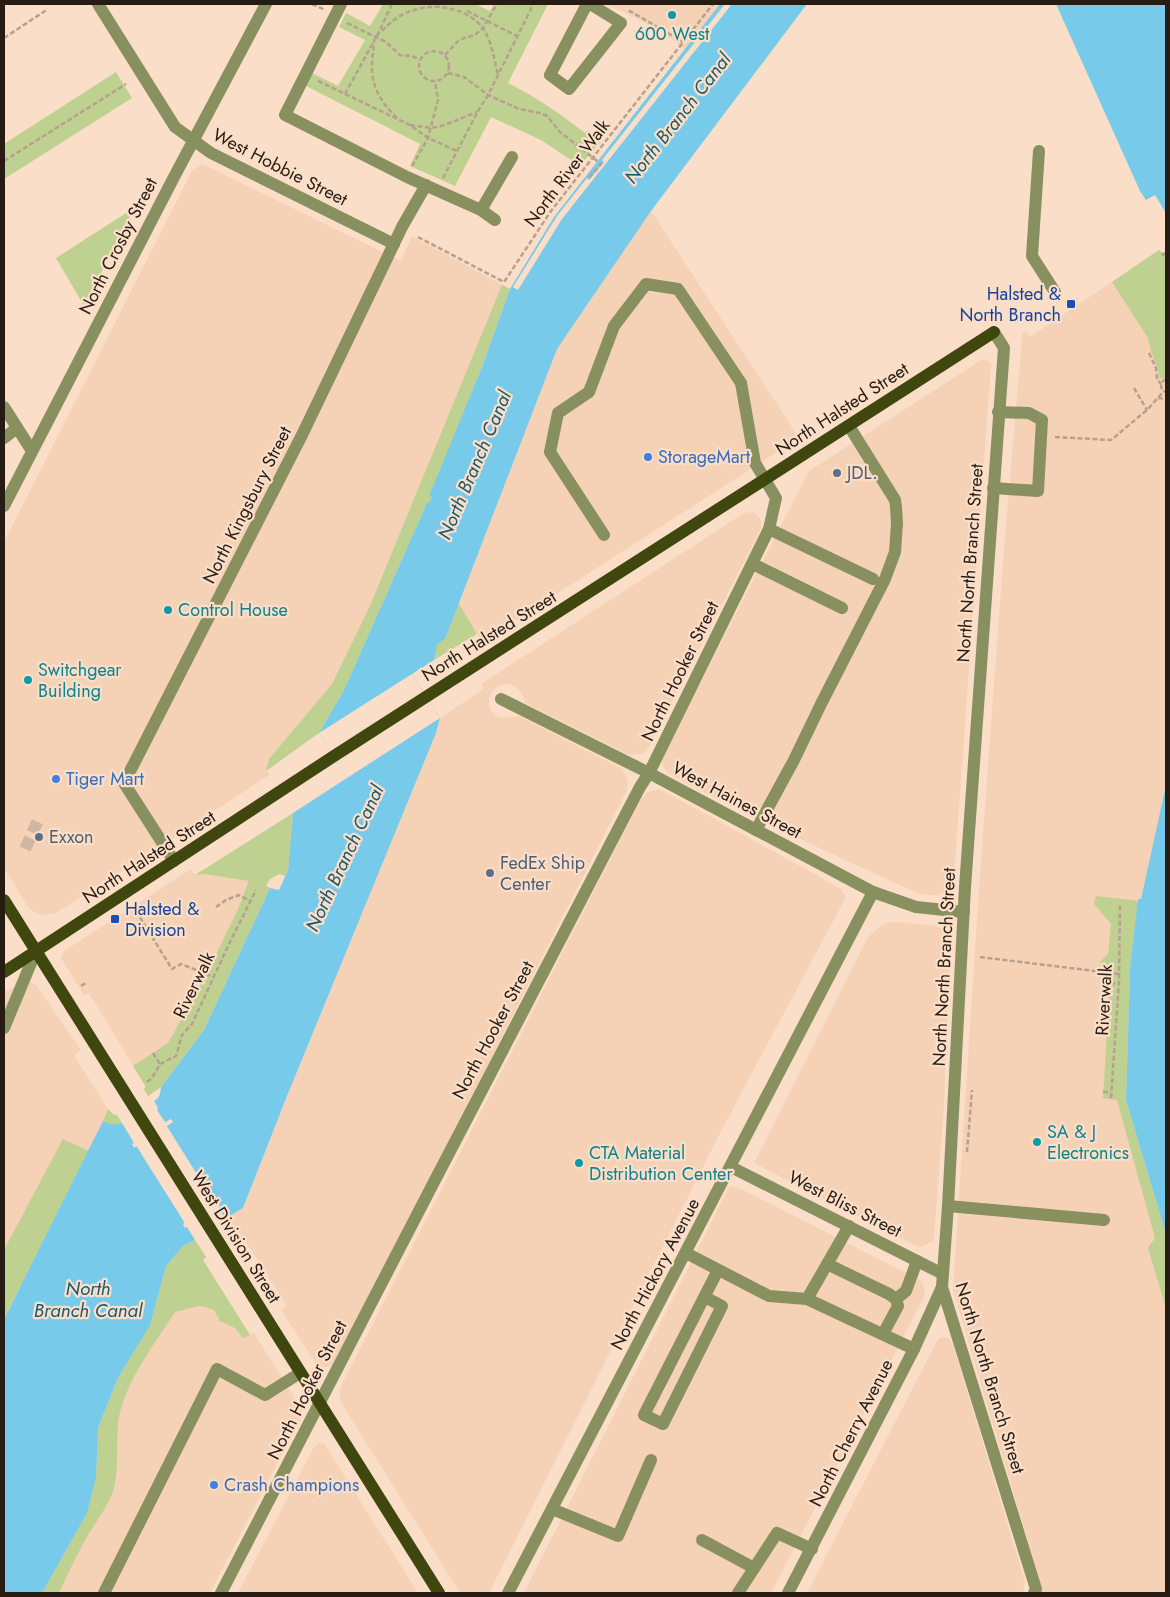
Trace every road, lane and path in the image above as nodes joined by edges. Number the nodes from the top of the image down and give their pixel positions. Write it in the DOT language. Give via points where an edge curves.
graph roads {
  1 [pos="98,4"];
  2 [pos="266,4"];
  3 [pos="312,4"];
  4 [pos="341,4"];
  5 [pos="392,4"];
  6 [pos="497,4"];
  7 [pos="530,4"];
  8 [pos="588,4"];
  9 [pos="713,4"];
  10 [pos="457,6"];
  11 [pos="462,8"];
  12 [pos="48,9"];
  13 [pos="335,16"];
  14 [pos="488,21"];
  15 [pos="621,23"];
  16 [pos="483,28"];
  17 [pos="517,36"];
  18 [pos="4,38"];
  19 [pos="375,38"];
  20 [pos="683,42"];
  21 [pos="445,55"];
  22 [pos="420,60"];
  23 [pos="448,73"];
  24 [pos="306,74"];
  25 [pos="498,75"];
  26 [pos="435,81"];
  27 [pos="126,84"];
  28 [pos="345,94"];
  29 [pos="488,95"];
  30 [pos="478,111"];
  31 [pos="397,118"];
  32 [pos="410,125"];
  33 [pos="431,128"];
  34 [pos="428,138"];
  35 [pos="194,141"];
  36 [pos="457,151"];
  37 [pos="1039,151"];
  38 [pos="512,157"];
  39 [pos="593,158"];
  40 [pos="4,161"];
  41 [pos="412,167"];
  42 [pos="588,179"];
  43 [pos="442,181"];
  44 [pos="426,185"];
  45 [pos="481,210"];
  46 [pos="495,220"];
  47 [pos="418,237"];
  48 [pos="394,244"];
  49 [pos="1055,292"];
  50 [pos="994,332"];
  51 [pos="1149,353"];
  52 [pos="1166,380"];
  53 [pos="1161,384"];
  54 [pos="1134,388"];
  55 [pos="1165,392"];
  56 [pos="1158,398"];
  57 [pos="1166,399"];
  58 [pos="4,407"];
  59 [pos="1147,410"];
  60 [pos="998,412"];
  61 [pos="849,426"];
  62 [pos="17,428"];
  63 [pos="1041,436"];
  64 [pos="4,438"];
  65 [pos="32,451"];
  66 [pos="766,480"];
  67 [pos="993,488"];
  68 [pos="4,506"];
  69 [pos="769,529"];
  70 [pos="604,535"];
  71 [pos="753,564"];
  72 [pos="873,578"];
  73 [pos="842,608"];
  74 [pos="501,699"];
  75 [pos="649,773"];
  76 [pos="756,830"];
  77 [pos="174,861"];
  78 [pos="256,890"];
  79 [pos="873,892"];
  80 [pos="4,901"];
  81 [pos="250,901"];
  82 [pos="1120,904"];
  83 [pos="216,907"];
  84 [pos="136,911"];
  85 [pos="964,912"];
  86 [pos="36,951"];
  87 [pos="980,957"];
  88 [pos="4,972"];
  89 [pos="1119,974"];
  90 [pos="214,977"];
  91 [pos="86,983"];
  92 [pos="1110,983"];
  93 [pos="1119,984"];
  94 [pos="81,986"];
  95 [pos="4,1028"];
  96 [pos="153,1053"];
  97 [pos="160,1064"];
  98 [pos="147,1082"];
  99 [pos="972,1090"];
  100 [pos="1103,1092"];
  101 [pos="1111,1092"];
  102 [pos="1111,1098"];
  103 [pos="967,1152"];
  104 [pos="731,1167"];
  105 [pos="948,1206"];
  106 [pos="1104,1220"];
  107 [pos="849,1226"];
  108 [pos="686,1253"];
  109 [pos="918,1261"];
  110 [pos="827,1264"];
  111 [pos="718,1270"];
  112 [pos="942,1281"];
  113 [pos="705,1297"];
  114 [pos="807,1299"];
  115 [pos="896,1299"];
  116 [pos="883,1334"];
  117 [pos="914,1349"];
  118 [pos="300,1373"];
  119 [pos="319,1403"];
  120 [pos="651,1460"];
  121 [pos="552,1509"];
  122 [pos="702,1540"];
  123 [pos="812,1549"];
  124 [pos="754,1568"];
  125 [pos="104,1593"];
  126 [pos="222,1593"];
  127 [pos="438,1593"];
  128 [pos="508,1593"];
  129 [pos="738,1593"];
  130 [pos="788,1593"];
  131 [pos="1034,1593"];
  1 -- 35 [label="street, West Hobbie Street" via="176,127"];
  2 -- 35 [label="street, North Crosby Street"];
  3 -- 13 [label="path"];
  4 -- 13 [label="street"];
  5 -- 19 [label="path"];
  6 -- 14 [label="path"];
  7 -- 17 [label="path" via="531,9"];
  8 -- 15 [label="street"];
  8 -- 15 [label="street" via="550,75 569,89"];
  9 -- 20 [label="path, North River Walk"];
  10 -- 11 [label="path"];
  11 -- 14 [label="path"];
  11 -- 16 [label="path"];
  11 -- 19 [label="path" via="434,5 408,10 395,17"];
  12 -- 18 [label="path"];
  13 -- 19 [label="path"];
  13 -- 24 [label="street"];
  14 -- 16 [label="path"];
  14 -- 17 [label="path"];
  15 -- 20 [label="path" via="630,11"];
  16 -- 21 [label="path" via="457,42"];
  16 -- 25 [label="path" via="491,44"];
  17 -- 25 [label="path"];
  19 -- 22 [label="path" via="386,42 400,54"];
  19 -- 28 [label="path"];
  19 -- 31 [label="path" via="372,76 378,95"];
  20 -- 39 [label="path, North River Walk"];
  21 -- 22 [label="path" via="433,50"];
  21 -- 23 [label="path"];
  22 -- 26 [label="path" via="422,75"];
  23 -- 26 [label="path"];
  23 -- 29 [label="path" via="464,77"];
  24 -- 28 [label="path"];
  24 -- 44 [label="street" via="286,115"];
  25 -- 29 [label="path"];
  26 -- 33 [label="path" via="438,100"];
  27 -- 40 [label="path"];
  28 -- 31 [label="path"];
  29 -- 30 [label="path"];
  29 -- 39 [label="path" via="518,109 547,116 560,132"];
  30 -- 33 [label="path"];
  30 -- 36 [label="path"];
  31 -- 32 [label="path"];
  32 -- 33 [label="path"];
  32 -- 34 [label="path"];
  33 -- 34 [label="path"];
  34 -- 36 [label="path"];
  34 -- 41 [label="path"];
  35 -- 48 [label="street, West Hobbie Street" via="216,156"];
  35 -- 65 [label="street, North Crosby Street"];
  36 -- 43 [label="path"];
  37 -- 49 [label="street" via="1032,256"];
  38 -- 45 [label="street"];
  39 -- 42 [label="path" via="601,164"];
  39 -- 47 [label="path, North River Walk" via="551,212 504,282"];
  44 -- 45 [label="street"];
  44 -- 48 [label="street, North Kingsbury Street"];
  45 -- 46 [label="street"];
  48 -- 77 [label="street, North Kingsbury Street" via="302,435 124,783"];
  50 -- 60 [label="street, North North Branch Street" via="1004,348"];
  50 -- 61 [label="main road, North Halsted Street"];
  51 -- 53 [label="path"];
  52 -- 53 [label="path"];
  53 -- 55 [label="path"];
  54 -- 59 [label="path"];
  55 -- 56 [label="path"];
  56 -- 57 [label="path"];
  56 -- 59 [label="path"];
  58 -- 62 [label="street"];
  59 -- 63 [label="path" via="1111,440"];
  60 -- 63 [label="street" via="1029,413 1042,420"];
  60 -- 67 [label="street, North North Branch Street"];
  61 -- 66 [label="main road, North Halsted Street"];
  61 -- 76 [label="street" via="895,500 895,552 885,579"];
  62 -- 64 [label="street"];
  62 -- 65 [label="street"];
  63 -- 67 [label="street" via="1038,491"];
  65 -- 68 [label="street, North Crosby Street"];
  66 -- 69 [label="street, North Hooker Street" via="776,498"];
  66 -- 70 [label="street, North Hooker Street" via="755,463 742,383 678,289 646,284 614,326 589,392 558,413 550,452"];
  66 -- 77 [label="main road, North Halsted Street"];
  67 -- 85 [label="street, North North Branch Street"];
  69 -- 71 [label="street, North Hooker Street"];
  69 -- 72 [label="street"];
  71 -- 73 [label="street"];
  71 -- 75 [label="street, North Hooker Street"];
  74 -- 75 [label="street, West Haines Street"];
  75 -- 76 [label="street, West Haines Street"];
  75 -- 119 [label="street, North Hooker Street"];
  76 -- 79 [label="street, West Haines Street"];
  77 -- 86 [label="main road, North Halsted Street"];
  78 -- 81 [label="path, Riverwalk"];
  79 -- 85 [label="street, West Haines Street" via="916,907"];
  79 -- 104 [label="street, North Hickory Avenue"];
  80 -- 86 [label="main road, West Division Street"];
  81 -- 83 [label="path" via="239,895"];
  81 -- 90 [label="path, Riverwalk"];
  82 -- 89 [label="path, Riverwalk"];
  84 -- 90 [label="path" via="172,969 181,964"];
  85 -- 105 [label="street, North North Branch Street"];
  86 -- 88 [label="main road, North Halsted Street"];
  86 -- 95 [label="street"];
  86 -- 118 [label="main road, West Division Street"];
  87 -- 89 [label="path"];
  89 -- 93 [label="path, Riverwalk"];
  90 -- 97 [label="path, Riverwalk" via="192,1024 182,1035 176,1056"];
  91 -- 94 [label="path"];
  92 -- 93 [label="path"];
  93 -- 101 [label="path, Riverwalk"];
  96 -- 97 [label="path"];
  97 -- 98 [label="path, Riverwalk"];
  99 -- 103 [label="path"];
  100 -- 101 [label="path"];
  101 -- 102 [label="path, Riverwalk"];
  104 -- 107 [label="street, West Bliss Street"];
  104 -- 108 [label="street, North Hickory Avenue"];
  105 -- 106 [label="street"];
  105 -- 112 [label="street, North North Branch Street"];
  107 -- 109 [label="street, West Bliss Street"];
  107 -- 110 [label="street"];
  108 -- 111 [label="street"];
  108 -- 121 [label="street, North Hickory Avenue"];
  109 -- 112 [label="street, West Bliss Street"];
  109 -- 115 [label="street" via="906,1291"];
  110 -- 114 [label="street"];
  110 -- 115 [label="street"];
  111 -- 113 [label="street"];
  111 -- 114 [label="street" via="769,1296"];
  112 -- 117 [label="street, North Cherry Avenue"];
  112 -- 131 [label="street, North North Branch Street" via="1036,1589"];
  113 -- 113 [label="street" via="644,1415 663,1424 722,1306"];
  114 -- 116 [label="street"];
  115 -- 116 [label="street" via="898,1306"];
  116 -- 117 [label="street"];
  117 -- 123 [label="street, North Cherry Avenue"];
  118 -- 119 [label="main road, West Division Street"];
  118 -- 125 [label="street" via="265,1396 217,1369"];
  119 -- 126 [label="street, North Hooker Street"];
  119 -- 127 [label="main road, West Division Street"];
  120 -- 121 [label="street" via="618,1536"];
  121 -- 128 [label="street, North Hickory Avenue"];
  122 -- 124 [label="street"];
  123 -- 124 [label="street" via="776,1533"];
  123 -- 130 [label="street, North Cherry Avenue"];
  124 -- 129 [label="street"];
}
